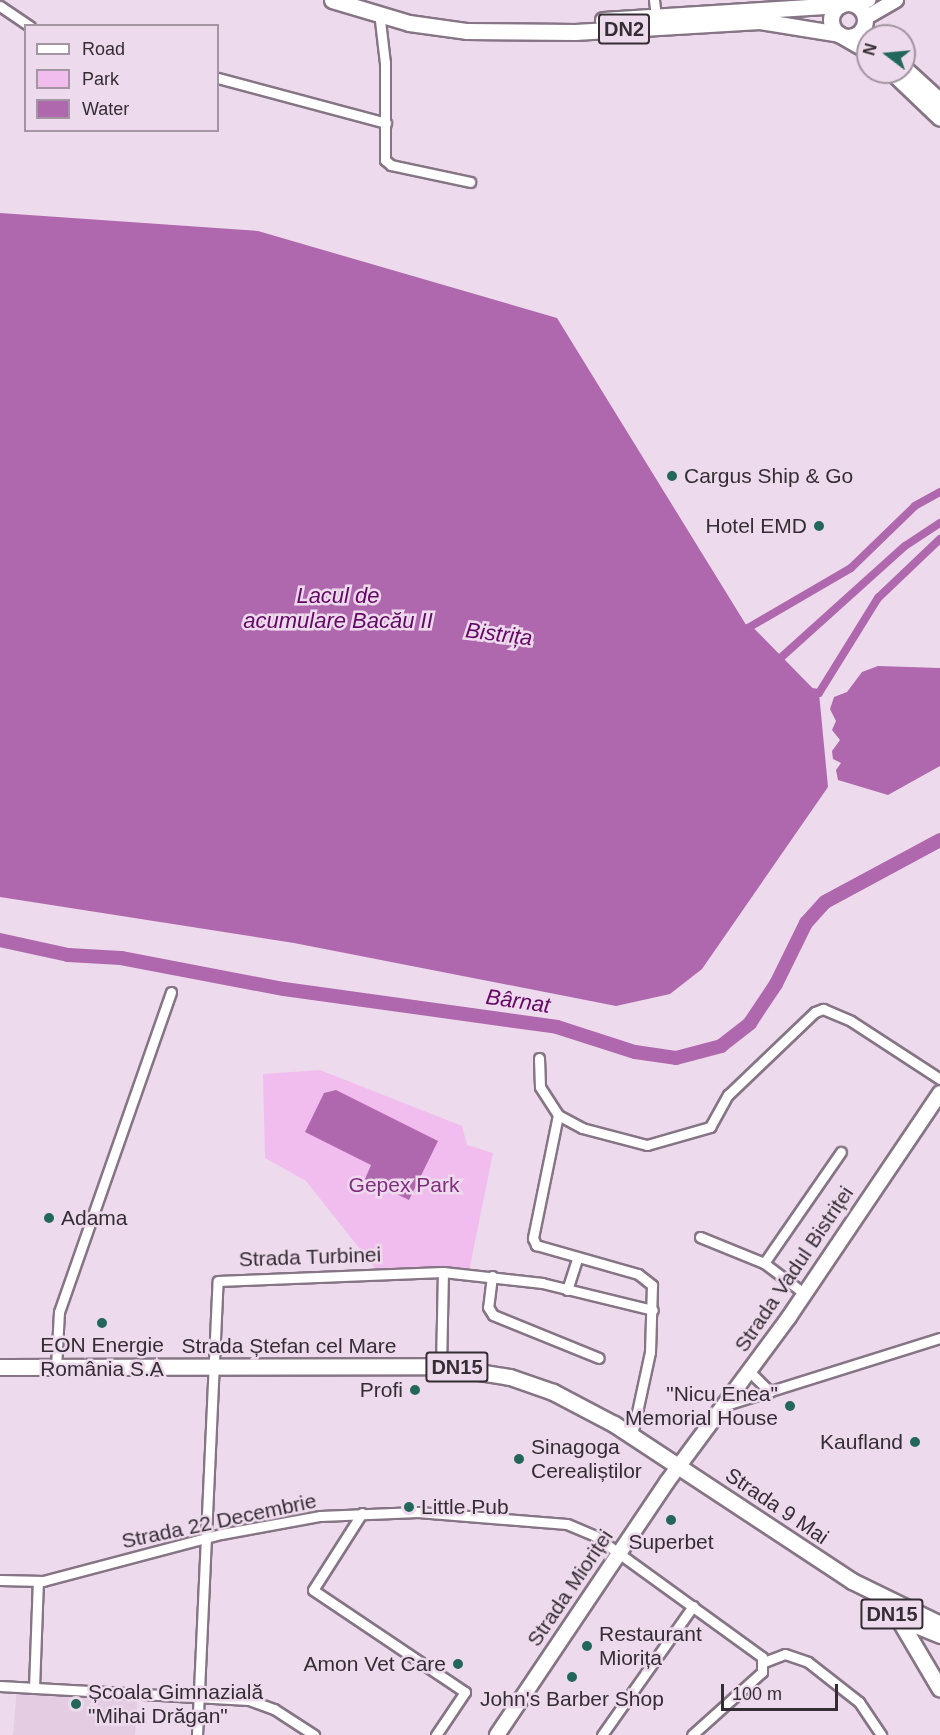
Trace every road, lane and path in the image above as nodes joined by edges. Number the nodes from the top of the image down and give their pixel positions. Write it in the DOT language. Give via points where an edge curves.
graph roads {
  1 [pos="332,0"];
  2 [pos="654,0"];
  3 [pos="896,0"];
  4 [pos="854,3"];
  5 [pos="0,6"];
  6 [pos="378,6"];
  7 [pos="759,10"];
  8 [pos="656,17"];
  9 [pos="27,24"];
  10 [pos="864,24"];
  11 [pos="869,24"];
  12 [pos="841,36"];
  13 [pos="856,36"];
  14 [pos="856,44"];
  15 [pos="219,78"];
  16 [pos="916,80"];
  17 [pos="905,84"];
  18 [pos="940,101"];
  19 [pos="940,118"];
  20 [pos="386,123"];
  21 [pos="470,182"];
  22 [pos="171,992"];
  23 [pos="539,1058"];
  24 [pos="940,1079"];
  25 [pos="940,1094"];
  26 [pos="558,1115"];
  27 [pos="841,1152"];
  28 [pos="700,1237"];
  29 [pos="577,1259"];
  30 [pos="764,1263"];
  31 [pos="443,1272"];
  32 [pos="492,1276"];
  33 [pos="567,1290"];
  34 [pos="805,1293"];
  35 [pos="653,1310"];
  36 [pos="940,1338"];
  37 [pos="598,1358"];
  38 [pos="441,1366"];
  39 [pos="0,1367"];
  40 [pos="56,1367"];
  41 [pos="212,1368"];
  42 [pos="750,1372"];
  43 [pos="770,1392"];
  44 [pos="726,1405"];
  45 [pos="632,1435"];
  46 [pos="679,1466"];
  47 [pos="362,1513"];
  48 [pos="208,1538"];
  49 [pos="618,1553"];
  50 [pos="0,1580"];
  51 [pos="38,1581"];
  52 [pos="852,1581"];
  53 [pos="693,1606"];
  54 [pos="898,1618"];
  55 [pos="940,1624"];
  56 [pos="940,1635"];
  57 [pos="764,1662"];
  58 [pos="0,1686"];
  59 [pos="34,1688"];
  60 [pos="940,1689"];
  61 [pos="200,1698"];
  62 [pos="198,1735"];
  63 [pos="314,1735"];
  64 [pos="436,1735"];
  65 [pos="496,1735"];
  66 [pos="602,1735"];
  67 [pos="692,1735"];
  68 [pos="881,1735"];
  1 -- 6 [label="main road, DN2"];
  2 -- 8 [label="street"];
  3 -- 11 [label="main road"];
  4 -- 7 [label="main road"];
  4 -- 10 [label="main road"];
  4 -- 12 [label="main road" via="831,19"];
  5 -- 9 [label="street"];
  6 -- 7 [label="main road, DN2" via="409,23 467,31 575,32"];
  6 -- 8 [label="main road, DN2" via="504,21"];
  6 -- 20 [label="street"];
  7 -- 8 [label="main road, DN2"];
  7 -- 12 [label="main road, DN2"];
  12 -- 13 [label="main road"];
  12 -- 14 [label="main road, DN2"];
  15 -- 20 [label="street"];
  16 -- 18 [label="main road"];
  17 -- 19 [label="main road"];
  20 -- 21 [label="street" via="387,164"];
  22 -- 40 [label="street" via="58,1312"];
  23 -- 26 [label="street" via="540,1087"];
  24 -- 26 [label="street" via="831,1010 816,1012 728,1095 710,1127 647,1145 582,1128"];
  25 -- 34 [label="main road, Strada Vadul Bistriței"];
  26 -- 29 [label="street" via="533,1238 540,1248"];
  27 -- 30 [label="street"];
  28 -- 30 [label="street"];
  29 -- 33 [label="street"];
  29 -- 35 [label="street" via="646,1277 652,1285"];
  30 -- 34 [label="street"];
  31 -- 32 [label="street, Strada Turbinei"];
  31 -- 38 [label="street"];
  31 -- 41 [label="street, Strada Turbinei" via="218,1281"];
  32 -- 33 [label="street, Strada Turbinei"];
  32 -- 37 [label="street" via="488,1307 493,1316"];
  33 -- 35 [label="street, Strada Turbinei"];
  34 -- 42 [label="main road, Strada Vadul Bistriței"];
  35 -- 45 [label="street" via="650,1352"];
  36 -- 43 [label="street"];
  38 -- 41 [label="main road, Strada Ștefan cel Mare / DN15"];
  38 -- 45 [label="main road, Strada Ștefan cel Mare / DN15" via="496,1374 538,1386"];
  39 -- 40 [label="main road, Strada Ștefan cel Mare / DN15"];
  40 -- 41 [label="main road, Strada Ștefan cel Mare / DN15"];
  41 -- 48 [label="street"];
  42 -- 43 [label="street"];
  42 -- 44 [label="main road, Strada Vadul Bistriței"];
  43 -- 44 [label="street"];
  44 -- 46 [label="main road, Strada Vadul Bistriței"];
  45 -- 46 [label="main road, Strada Ștefan cel Mare / DN15"];
  46 -- 49 [label="main road, Strada Mioriței"];
  46 -- 52 [label="main road, Strada 9 Mai / DN15"];
  47 -- 48 [label="street, Strada 22 Decembrie" via="293,1519"];
  47 -- 49 [label="street, Strada 22 Decembrie" via="418,1512 567,1524 588,1532"];
  47 -- 64 [label="street" via="313,1590 465,1692"];
  48 -- 51 [label="street, Strada 22 Decembrie"];
  48 -- 61 [label="street"];
  49 -- 53 [label="street, Strada 22 Decembrie"];
  49 -- 65 [label="main road, Strada Mioriței"];
  50 -- 51 [label="street, Strada 22 Decembrie"];
  51 -- 59 [label="street"];
  52 -- 54 [label="main road, Strada 9 Mai / DN15"];
  52 -- 55 [label="main road, Strada 9 Mai / DN15"];
  53 -- 57 [label="street, Strada 22 Decembrie"];
  53 -- 66 [label="street"];
  54 -- 56 [label="main road, Strada 9 Mai / DN15"];
  54 -- 60 [label="main road"];
  57 -- 67 [label="street" via="762,1672"];
  57 -- 68 [label="street" via="785,1654 808,1662 859,1702"];
  58 -- 59 [label="street"];
  59 -- 61 [label="street"];
  61 -- 62 [label="street"];
  61 -- 63 [label="street" via="262,1703"];
}
